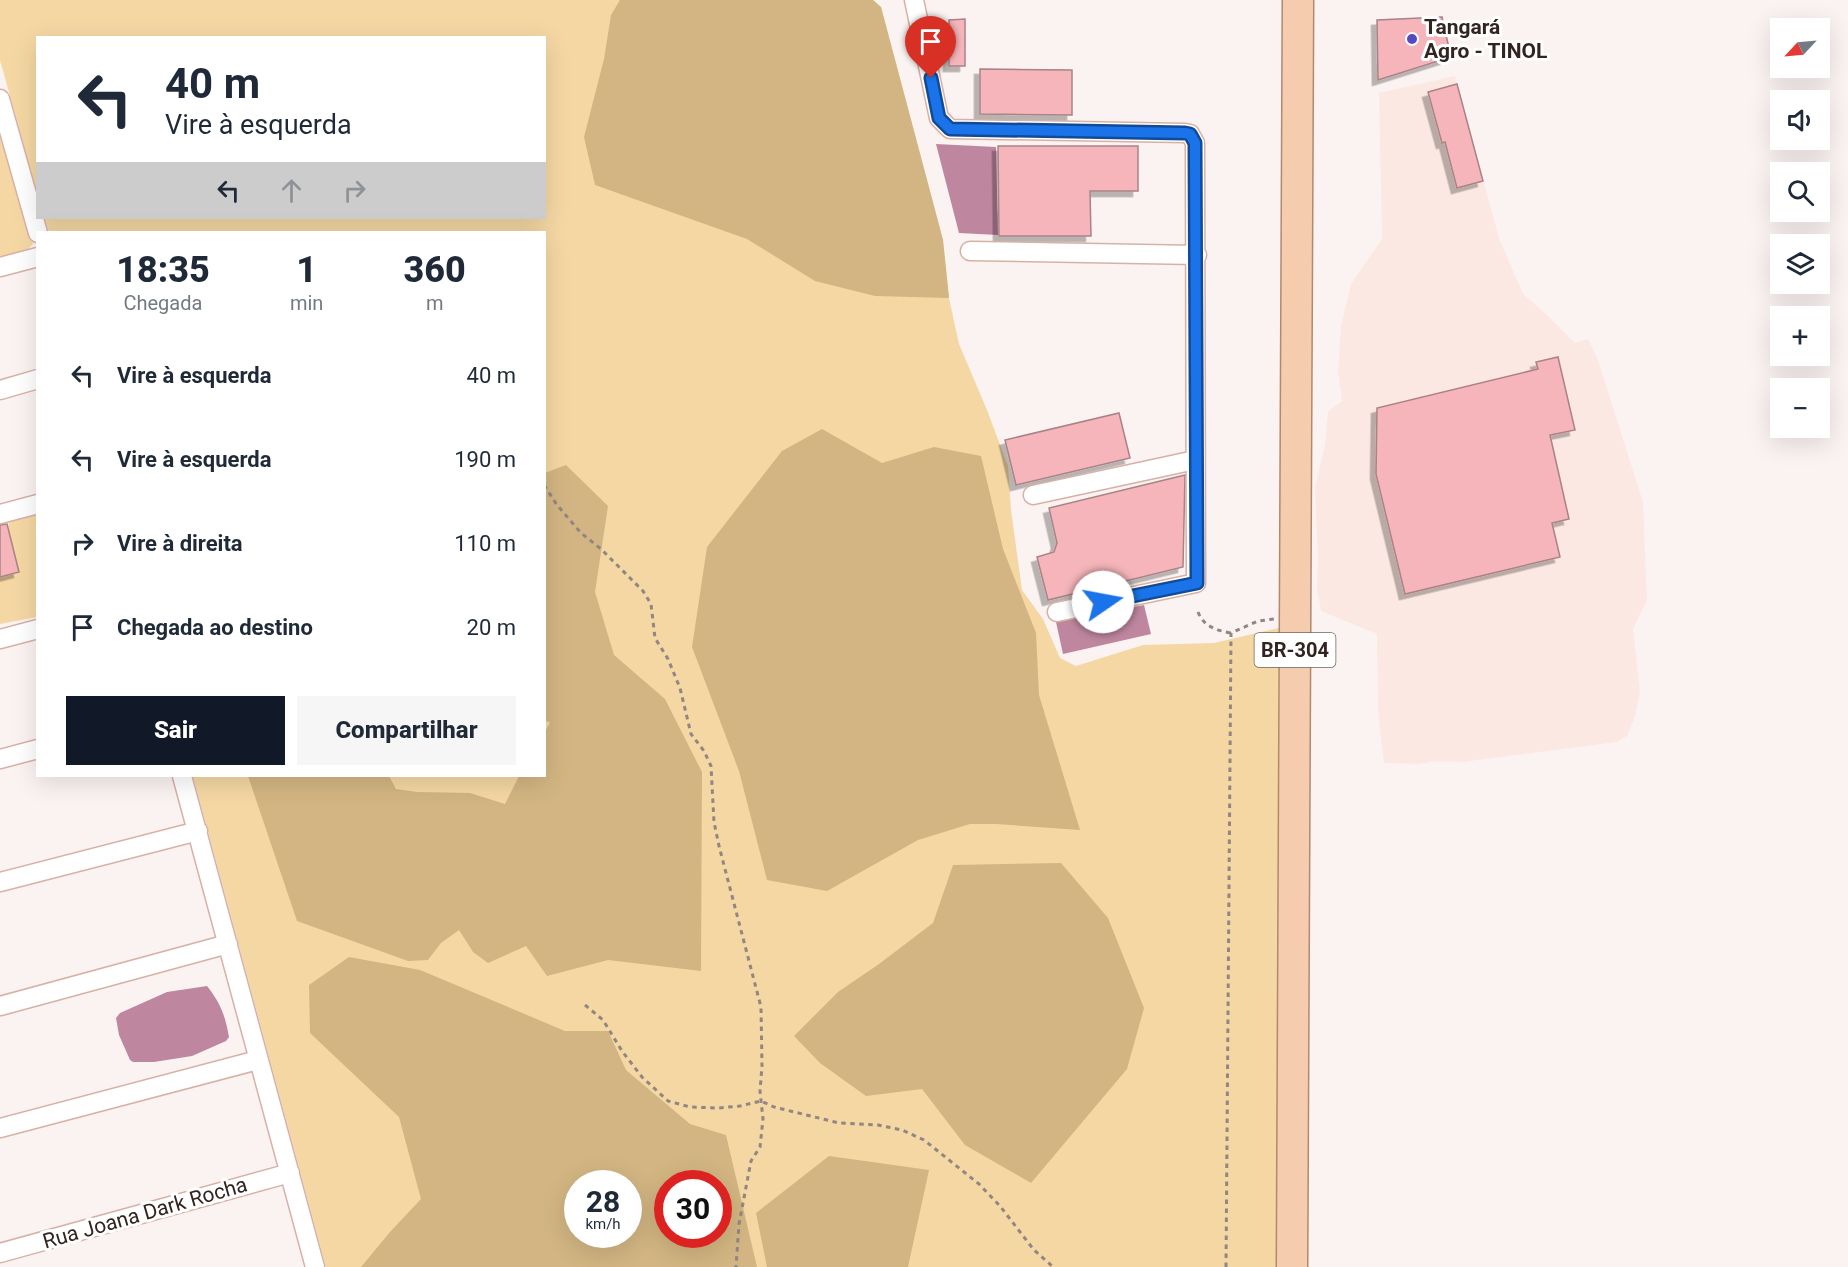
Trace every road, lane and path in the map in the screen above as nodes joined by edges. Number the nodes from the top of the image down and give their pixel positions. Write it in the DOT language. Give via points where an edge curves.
graph roads {
  1 [pos="915,0"];
  2 [pos="1278,0"];
  3 [pos="1298,0"];
  4 [pos="1298,34"];
  5 [pos="0,99"];
  6 [pos="38,231"];
  7 [pos="970,251"];
  8 [pos="1197,255"];
  9 [pos="36,258"];
  10 [pos="0,267"];
  11 [pos="36,381"];
  12 [pos="0,390"];
  13 [pos="1195,460"];
  14 [pos="546,488"];
  15 [pos="1033,495"];
  16 [pos="36,505"];
  17 [pos="0,514"];
  18 [pos="1057,612"];
  19 [pos="1198,612"];
  20 [pos="1276,618"];
  21 [pos="36,630"];
  22 [pos="1231,633"];
  23 [pos="0,639"];
  24 [pos="36,750"];
  25 [pos="0,759"];
  26 [pos="182,777"];
  27 [pos="198,831"];
  28 [pos="0,882"];
  29 [pos="228,944"];
  30 [pos="585,1005"];
  31 [pos="0,1006"];
  32 [pos="258,1060"];
  33 [pos="761,1101"];
  34 [pos="0,1128"];
  35 [pos="290,1173"];
  36 [pos="0,1253"];
  37 [pos="315,1267"];
  38 [pos="736,1267"];
  39 [pos="1053,1267"];
  40 [pos="1226,1267"];
  41 [pos="1292,1267"];
  1 -- 8 [label="street" via="939,118 950,129 1190,134 1195,143"];
  2 -- 4 [label="highway"];
  3 -- 4 [label="highway, BR-304"];
  4 -- 41 [label="highway, BR-304"];
  5 -- 6 [label="street"];
  7 -- 8 [label="street"];
  8 -- 13 [label="street"];
  9 -- 10 [label="street"];
  11 -- 12 [label="street"];
  13 -- 15 [label="street"];
  13 -- 18 [label="street" via="1197,583"];
  14 -- 33 [label="path" via="581,533 643,591 651,604 655,638 680,688 691,734 711,766 714,822 761,1006"];
  16 -- 17 [label="street"];
  19 -- 22 [label="path" via="1213,629"];
  20 -- 22 [label="path"];
  21 -- 23 [label="street"];
  22 -- 40 [label="path"];
  24 -- 25 [label="street"];
  26 -- 27 [label="street"];
  27 -- 28 [label="street"];
  27 -- 29 [label="street"];
  29 -- 31 [label="street"];
  29 -- 32 [label="street"];
  30 -- 33 [label="path" via="603,1020 652,1089 668,1101 718,1108"];
  32 -- 34 [label="street"];
  32 -- 35 [label="street"];
  33 -- 38 [label="path" via="760,1146 751,1161 739,1224"];
  33 -- 39 [label="path" via="839,1123 902,1130 924,1140 979,1184"];
  35 -- 36 [label="street, Rua Joana Dark Rocha"];
  35 -- 37 [label="street"];
}
